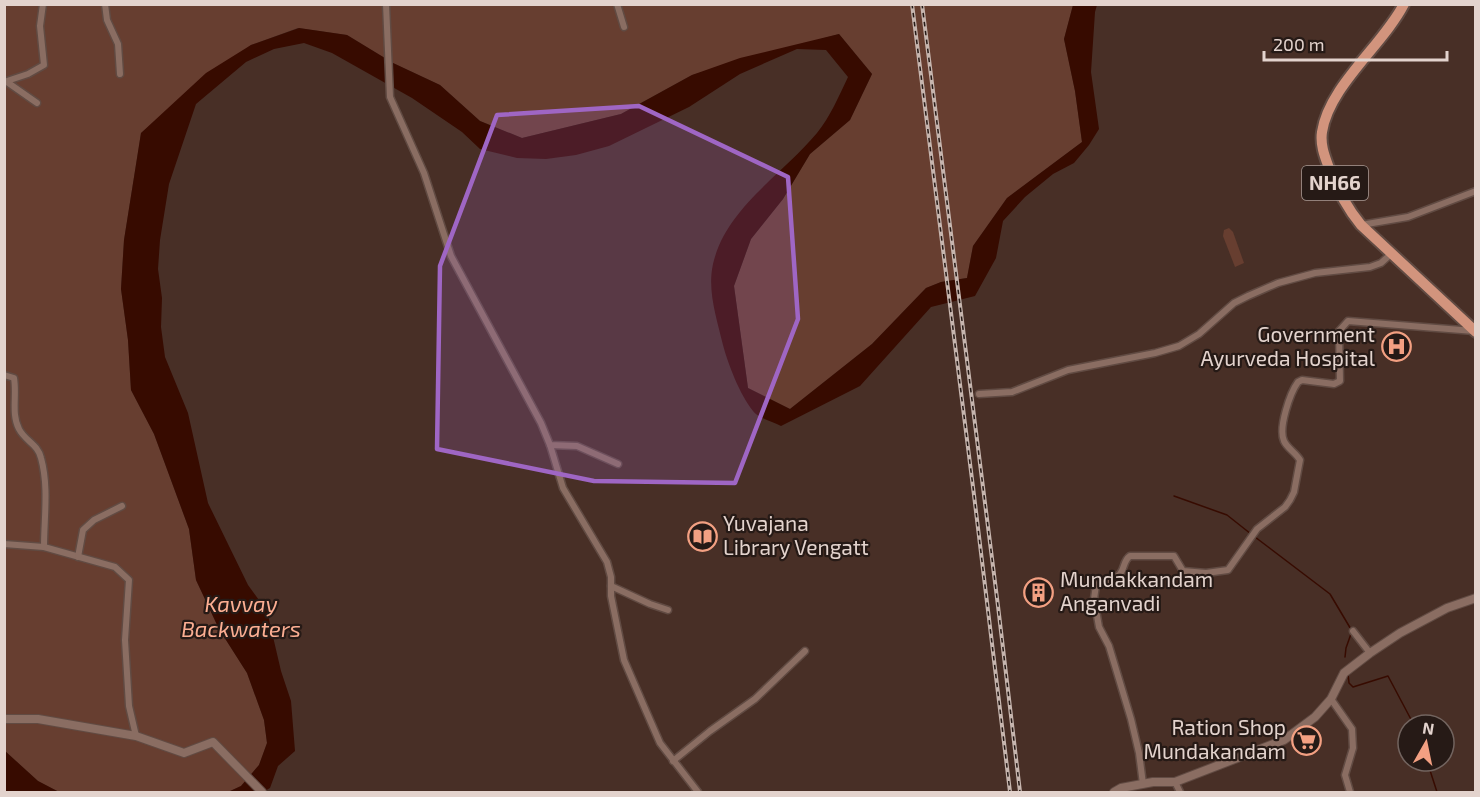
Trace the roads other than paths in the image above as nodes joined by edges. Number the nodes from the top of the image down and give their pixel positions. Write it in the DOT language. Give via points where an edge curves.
graph roads {
  1 [pos="44,4"];
  2 [pos="105,4"];
  3 [pos="386,4"];
  4 [pos="617,4"];
  5 [pos="1404,4"];
  6 [pos="624,27"];
  7 [pos="120,74"];
  8 [pos="6,82"];
  9 [pos="37,103"];
  10 [pos="1476,191"];
  11 [pos="1361,225"];
  12 [pos="1392,253"];
  13 [pos="1475,331"];
  14 [pos="4,375"];
  15 [pos="979,394"];
  16 [pos="550,444"];
  17 [pos="618,464"];
  18 [pos="122,506"];
  19 [pos="4,544"];
  20 [pos="44,548"];
  21 [pos="78,557"];
  22 [pos="611,586"];
  23 [pos="1476,597"];
  24 [pos="668,609"];
  25 [pos="1353,631"];
  26 [pos="805,651"];
  27 [pos="1370,653"];
  28 [pos="1331,699"];
  29 [pos="4,719"];
  30 [pos="136,736"];
  31 [pos="673,761"];
  32 [pos="1175,782"];
  33 [pos="1143,784"];
  34 [pos="262,792"];
  35 [pos="698,792"];
  36 [pos="1114,792"];
  37 [pos="1180,792"];
  38 [pos="1350,792"];
  1 -- 8 [label="street" via="40,26 44,65"];
  2 -- 7 [label="street" via="107,20 118,44"];
  3 -- 16 [label="street" via="390,97 424,173 451,256"];
  4 -- 6 [label="street"];
  5 -- 11 [label="highway, NH66" via="1337,95 1322,134 1323,150 1336,187"];
  8 -- 9 [label="street"];
  10 -- 11 [label="street" via="1408,217"];
  11 -- 12 [label="highway, NH66"];
  12 -- 13 [label="highway, NH66"];
  12 -- 15 [label="street" via="1370,267 1315,273 1268,287 1234,303 1179,346 1068,370 1012,392"];
  13 -- 33 [label="street" via="1348,321 1339,331 1340,381 1334,384 1302,380 1296,384 1282,426 1284,441 1300,460 1294,492 1284,507 1254,531 1227,570 1194,573 1184,571 1174,556 1130,556 1121,573 1096,585 1099,627 1109,646 1131,719"];
  14 -- 20 [label="street" via="14,378 18,428 41,457 45,477"];
  16 -- 17 [label="street" via="577,446"];
  16 -- 22 [label="street" via="563,488 607,562"];
  18 -- 21 [label="street" via="83,530"];
  19 -- 20 [label="street"];
  20 -- 21 [label="street"];
  21 -- 30 [label="street" via="115,567 129,580 125,640 129,706"];
  22 -- 24 [label="street"];
  22 -- 31 [label="street" via="624,660 660,743"];
  23 -- 27 [label="street" via="1447,608"];
  25 -- 27 [label="street"];
  26 -- 31 [label="street" via="755,699"];
  27 -- 28 [label="street" via="1344,673"];
  28 -- 32 [label="street" via="1315,717 1284,740"];
  28 -- 38 [label="street" via="1352,729 1353,748 1345,775"];
  29 -- 30 [label="street" via="38,719"];
  30 -- 34 [label="street" via="184,753 213,742"];
  31 -- 35 [label="street"];
  32 -- 33 [label="street"];
  32 -- 37 [label="street"];
  33 -- 36 [label="street"];
}
